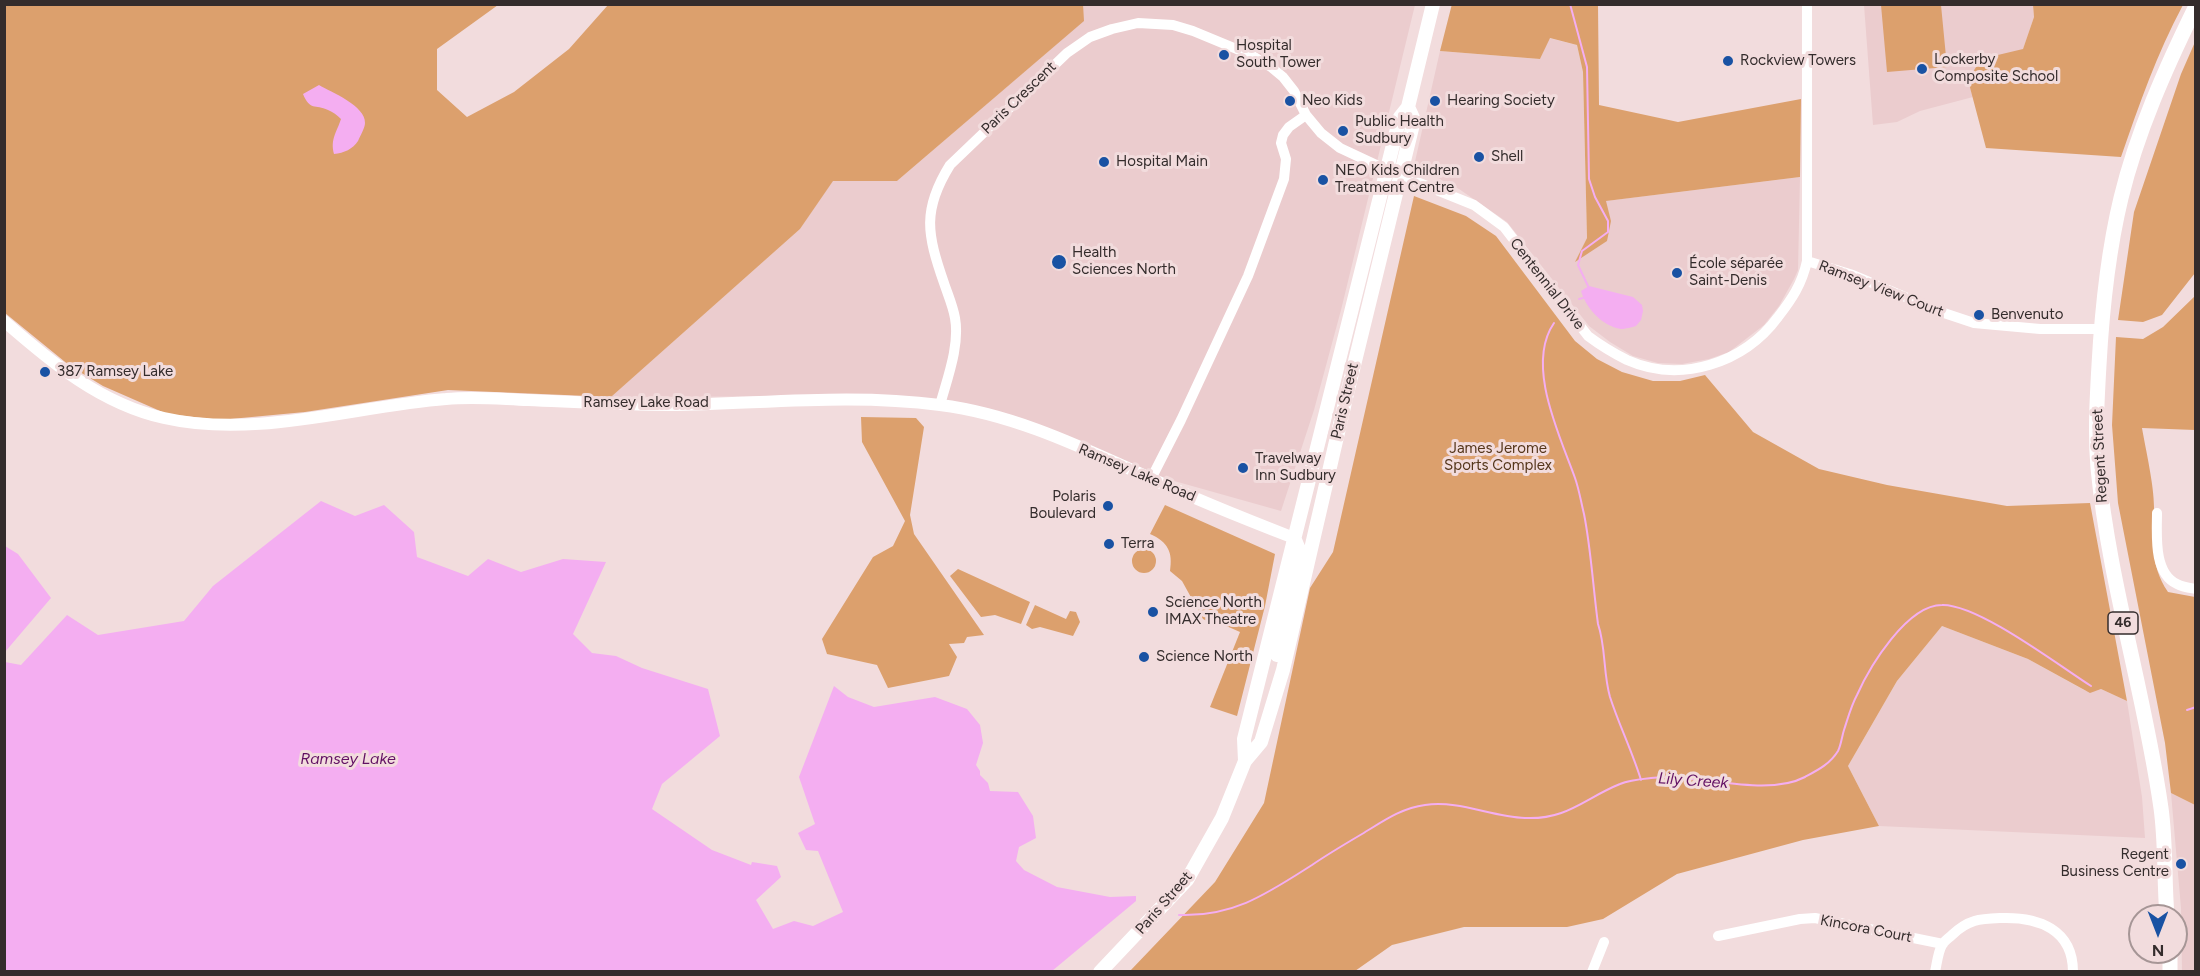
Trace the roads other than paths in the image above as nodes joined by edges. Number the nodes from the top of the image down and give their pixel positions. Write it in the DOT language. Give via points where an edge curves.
graph roads {
  1 [pos="1433,4"];
  2 [pos="1807,4"];
  3 [pos="2196,6"];
  4 [pos="1306,115"];
  5 [pos="1393,172"];
  6 [pos="1807,261"];
  7 [pos="4,321"];
  8 [pos="2101,329"];
  9 [pos="940,405"];
  10 [pos="1151,479"];
  11 [pos="2157,513"];
  12 [pos="1318,524"];
  13 [pos="1294,538"];
  14 [pos="2196,589"];
  15 [pos="1261,742"];
  16 [pos="1245,761"];
  17 [pos="2166,904"];
  18 [pos="1718,936"];
  19 [pos="1604,942"];
  20 [pos="1943,944"];
  21 [pos="1100,972"];
  22 [pos="1592,972"];
  23 [pos="1935,972"];
  24 [pos="2073,972"];
  1 -- 5 [label="main road, Paris Street" via="1408,107 1400,117"];
  2 -- 6 [label="street, Ramsey View Court"];
  3 -- 8 [label="main road, Regent Street / 46" via="2130,165 2115,228"];
  4 -- 5 [label="street, Paris Crescent" via="1340,148"];
  4 -- 9 [label="street, Paris Crescent" via="1294,91 1270,67 1251,55 1173,25 1138,23 1112,29 1090,37 1067,53 950,165 935,193 929,213 930,230 956,320"];
  4 -- 10 [label="street" via="1283,135 1284,179 1248,276"];
  5 -- 6 [label="street, Centennial Drive" via="1474,205 1504,227 1588,336 1629,361 1655,368 1679,371 1705,367 1728,360 1747,348 1768,331 1796,293"];
  5 -- 12 [label="main road, Paris Street"];
  5 -- 13 [label="main road, Paris Street"];
  6 -- 8 [label="street, Ramsey View Court" via="1974,323"];
  7 -- 9 [label="street, Ramsey Lake Road" via="86,386 160,418 190,423 264,423 468,397 669,405 847,398"];
  8 -- 17 [label="main road, Regent Street / 46" via="2095,428 2098,468 2107,538 2161,810"];
  9 -- 10 [label="street, Ramsey Lake Road" via="1034,428"];
  10 -- 13 [label="street, Ramsey Lake Road"];
  11 -- 14 [label="street" via="2159,557 2166,576 2176,584"];
  12 -- 13 [label="main road" via="1310,534"];
  12 -- 15 [label="main road, Paris Street" via="1277,695"];
  13 -- 15 [label="main road" via="1299,558"];
  13 -- 16 [label="main road, Paris Street" via="1244,739"];
  15 -- 16 [label="main road, Paris Street"];
  16 -- 21 [label="main road, Paris Street" via="1221,818 1187,880"];
  18 -- 20 [label="street, Kincora Court" via="1815,918"];
  19 -- 22 [label="street"];
  20 -- 23 [label="street"];
  20 -- 24 [label="street" via="1962,926 1978,918 2022,917 2042,922 2057,932 2068,947"];
}
